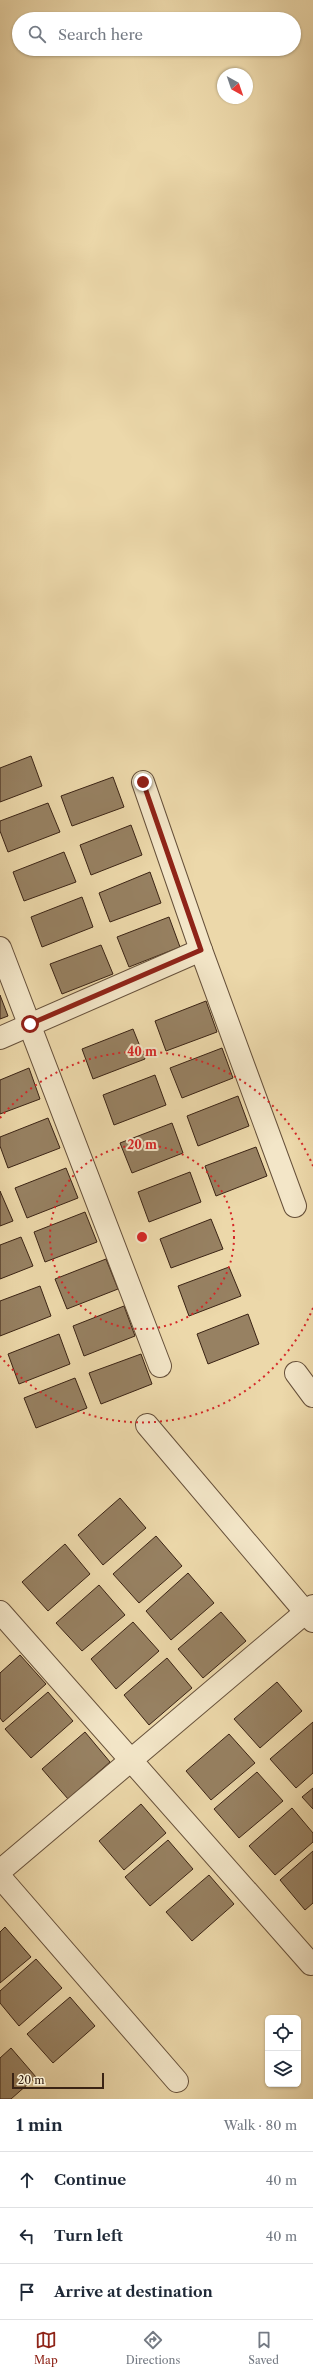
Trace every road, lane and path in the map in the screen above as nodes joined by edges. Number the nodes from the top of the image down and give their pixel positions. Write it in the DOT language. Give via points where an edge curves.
graph roads {
  1 [pos="143,782"];
  2 [pos="0,948"];
  3 [pos="201,950"];
  4 [pos="30,1024"];
  5 [pos="0,1038"];
  6 [pos="295,1206"];
  7 [pos="160,1366"];
  8 [pos="296,1373"];
  9 [pos="313,1396"];
  10 [pos="147,1425"];
  11 [pos="0,1612"];
  12 [pos="310,1613"];
  13 [pos="131,1760"];
  14 [pos="0,1871"];
  15 [pos="0,1877"];
  16 [pos="311,1964"];
  17 [pos="177,2081"];
  1 -- 3 [label="street"];
  2 -- 4 [label="street"];
  3 -- 4 [label="street"];
  3 -- 6 [label="street"];
  4 -- 5 [label="street"];
  4 -- 7 [label="street"];
  8 -- 9 [label="street"];
  10 -- 12 [label="street"];
  11 -- 13 [label="street"];
  12 -- 13 [label="street"];
  13 -- 14 [label="street"];
  13 -- 16 [label="street"];
  15 -- 17 [label="street"];
}
